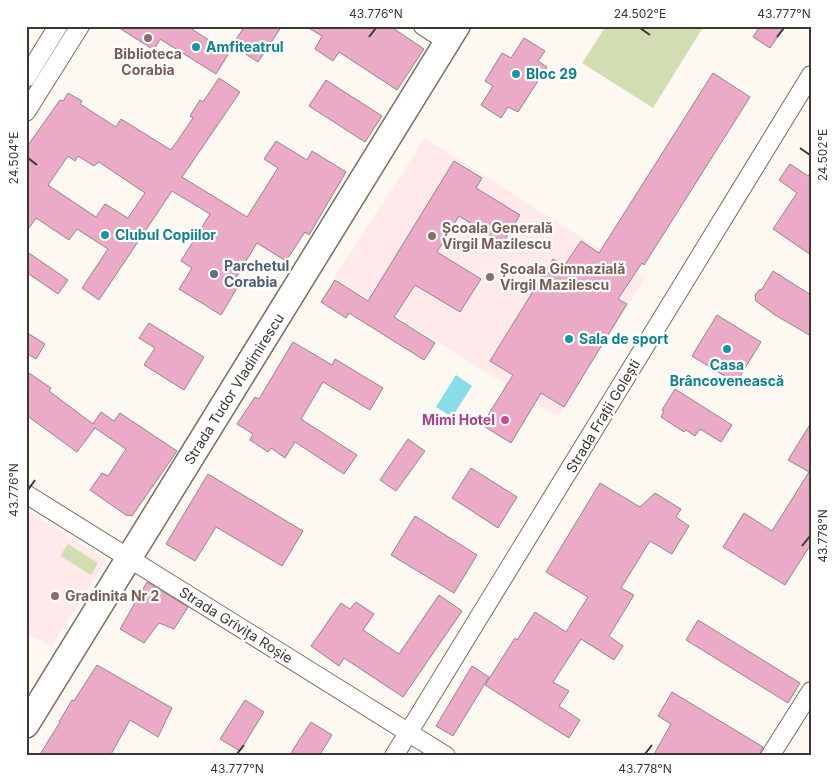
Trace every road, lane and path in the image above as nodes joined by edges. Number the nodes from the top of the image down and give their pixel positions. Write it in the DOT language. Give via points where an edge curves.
graph roads {
  1 [pos="58,26"];
  2 [pos="80,26"];
  3 [pos="422,26"];
  4 [pos="453,34"];
  5 [pos="811,75"];
  6 [pos="26,78"];
  7 [pos="26,112"];
  8 [pos="26,494"];
  9 [pos="129,559"];
  10 [pos="811,691"];
  11 [pos="26,725"];
  12 [pos="408,733"];
  13 [pos="394,756"];
  14 [pos="446,756"];
  15 [pos="770,756"];
  1 -- 6 [label="street"];
  2 -- 7 [label="street"];
  3 -- 4 [label="street"];
  4 -- 9 [label="street, Strada Tudor Vladimirescu"];
  5 -- 12 [label="street, Strada Frații Golești"];
  8 -- 9 [label="street, Strada Grivița Roșie"];
  9 -- 11 [label="street, Strada Tudor Vladimirescu"];
  9 -- 12 [label="street, Strada Grivița Roșie"];
  10 -- 15 [label="street"];
  12 -- 13 [label="street, Strada Frații Golești"];
  12 -- 14 [label="street, Strada Grivița Roșie"];
}
